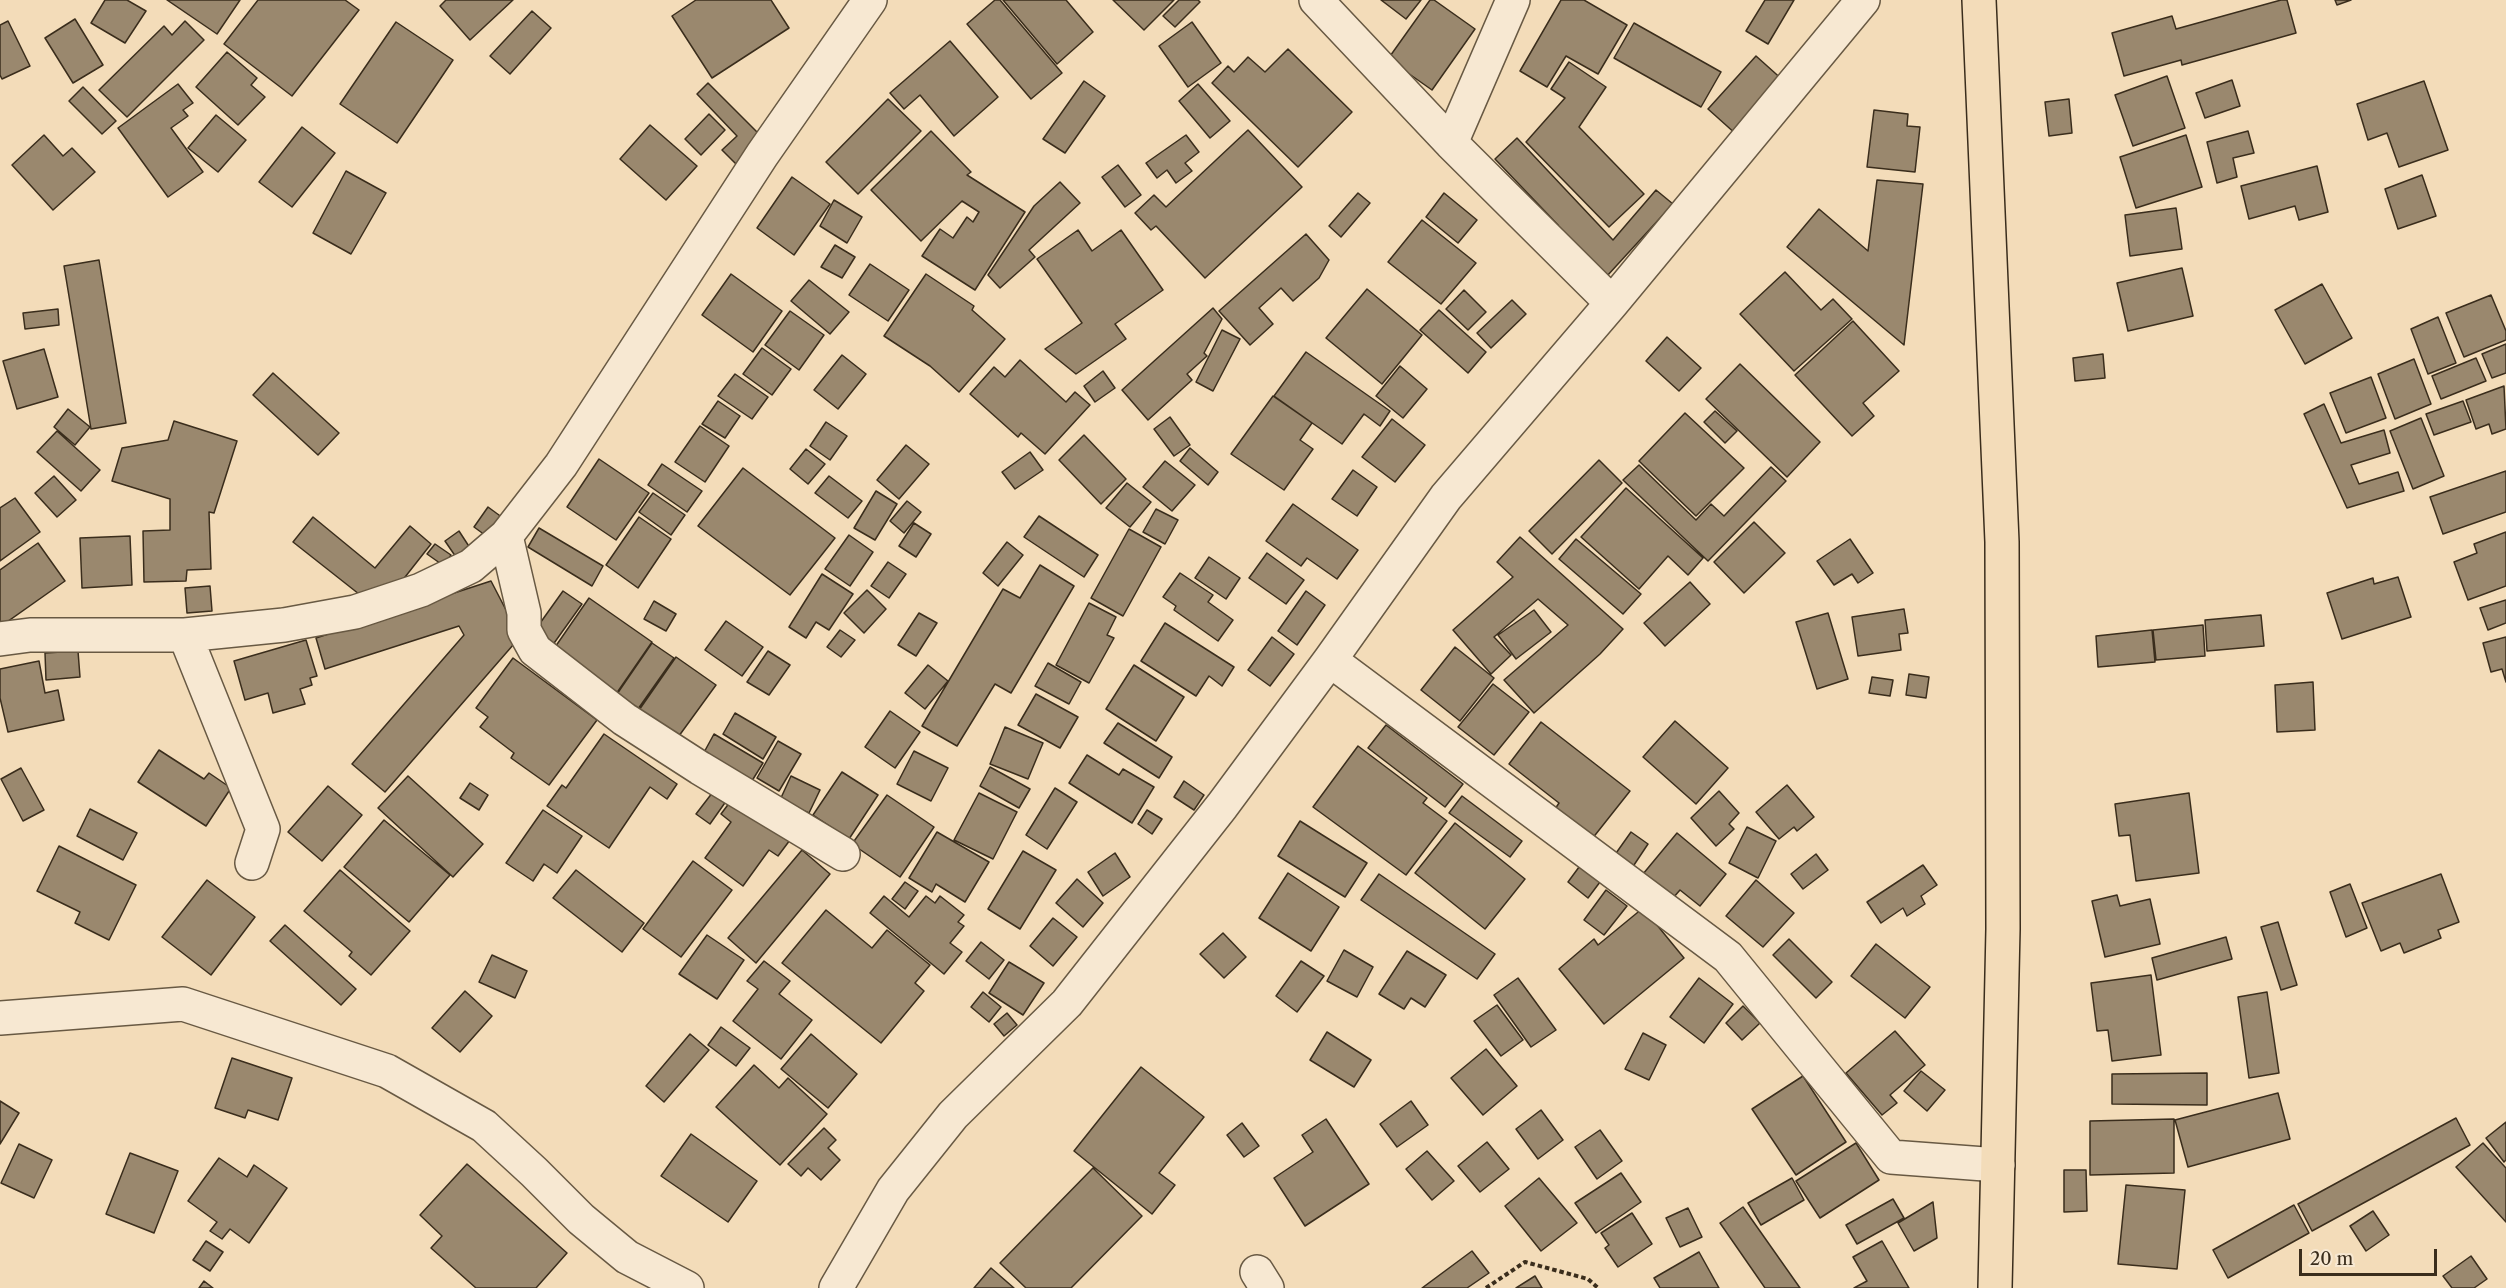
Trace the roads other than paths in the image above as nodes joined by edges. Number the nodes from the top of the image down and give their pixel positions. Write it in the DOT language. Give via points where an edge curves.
graph roads {
  1 [pos="870,0"];
  2 [pos="1316,0"];
  3 [pos="1513,0"];
  4 [pos="1863,0"];
  5 [pos="1979,0"];
  6 [pos="1451,143"];
  7 [pos="1612,303"];
  8 [pos="506,536"];
  9 [pos="184,635"];
  10 [pos="0,639"];
  11 [pos="1330,660"];
  12 [pos="843,854"];
  13 [pos="252,863"];
  14 [pos="0,1018"];
  15 [pos="1998,1165"];
  16 [pos="687,1288"];
  17 [pos="836,1288"];
  18 [pos="1995,1288"];
  1 -- 8 [label="street" via="762,155 561,465"];
  2 -- 6 [label="street"];
  3 -- 6 [label="street"];
  4 -- 7 [label="street"];
  5 -- 15 [label="main road" via="2002,542 2003,929"];
  6 -- 7 [label="street"];
  7 -- 11 [label="street" via="1446,497"];
  8 -- 9 [label="street" via="471,566 421,590 355,612 284,625"];
  8 -- 12 [label="street" via="525,630 535,650 624,719"];
  9 -- 10 [label="street" via="30,635"];
  9 -- 13 [label="street" via="263,829"];
  11 -- 15 [label="street" via="1728,957 1892,1157"];
  11 -- 17 [label="street" via="1222,806 1067,1003 953,1115 893,1190"];
  14 -- 16 [label="street" via="183,1004 387,1071 484,1126 581,1220 627,1257"];
  15 -- 18 [label="main road"];
}
